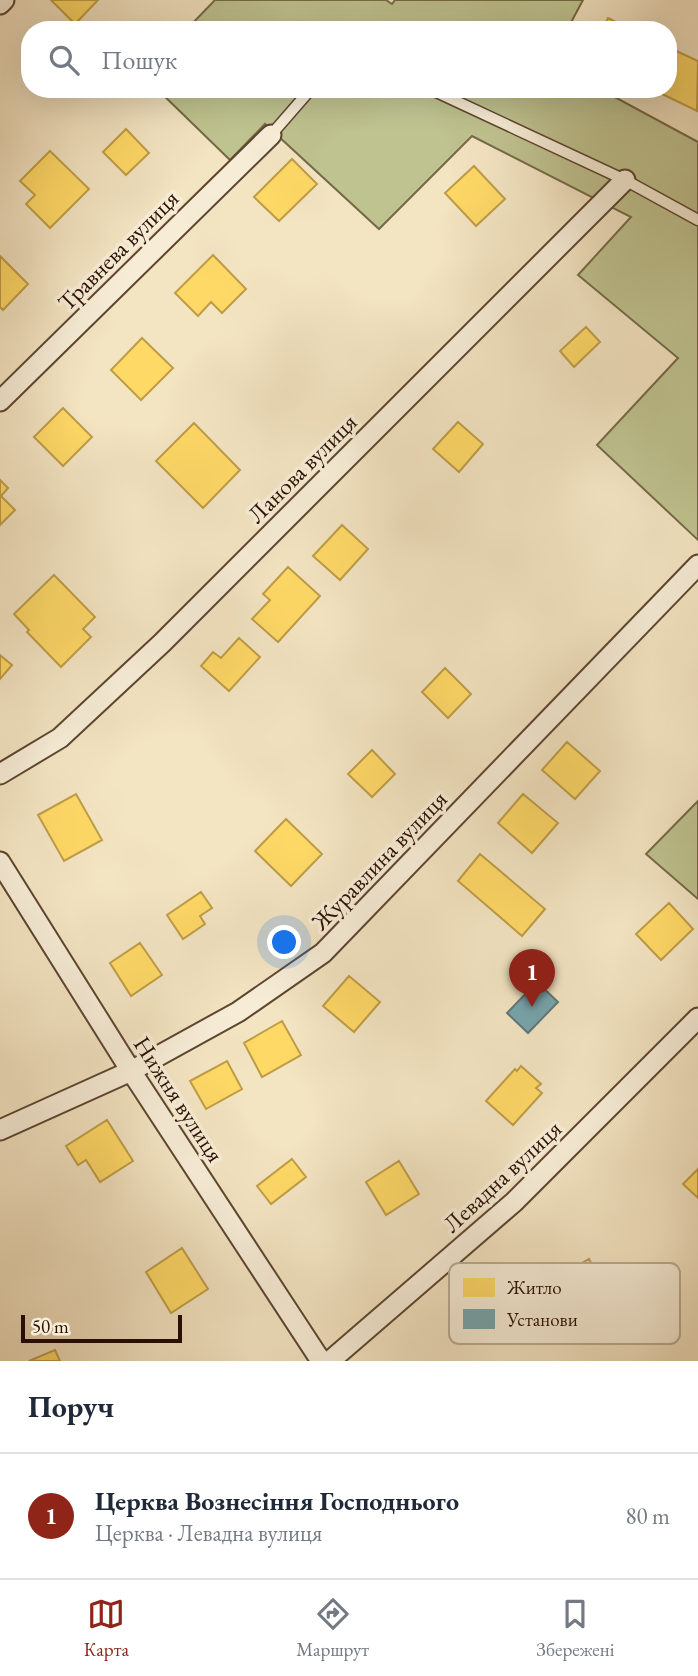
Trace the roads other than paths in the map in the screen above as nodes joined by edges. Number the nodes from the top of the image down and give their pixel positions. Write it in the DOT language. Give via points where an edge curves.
graph roads {
  1 [pos="4,0"];
  2 [pos="0,4"];
  3 [pos="303,98"];
  4 [pos="449,98"];
  5 [pos="271,135"];
  6 [pos="625,180"];
  7 [pos="698,220"];
  8 [pos="0,401"];
  9 [pos="698,565"];
  10 [pos="0,774"];
  11 [pos="0,862"];
  12 [pos="698,1018"];
  13 [pos="131,1071"];
  14 [pos="0,1130"];
  15 [pos="321,1361"];
  16 [pos="330,1361"];
  1 -- 2 [label="street"];
  3 -- 5 [label="lane"];
  4 -- 6 [label="lane"];
  5 -- 8 [label="street, Травнева вулиця"];
  6 -- 7 [label="lane"];
  6 -- 10 [label="street, Ланова вулиця" via="162,643 60,738"];
  9 -- 13 [label="street, Журавлина вулиця" via="323,953 238,1012"];
  11 -- 13 [label="street, Нижня вулиця"];
  12 -- 16 [label="street, Левадна вулиця" via="514,1202"];
  13 -- 14 [label="street, Журавлина вулиця"];
  13 -- 15 [label="street, Нижня вулиця"];
}
